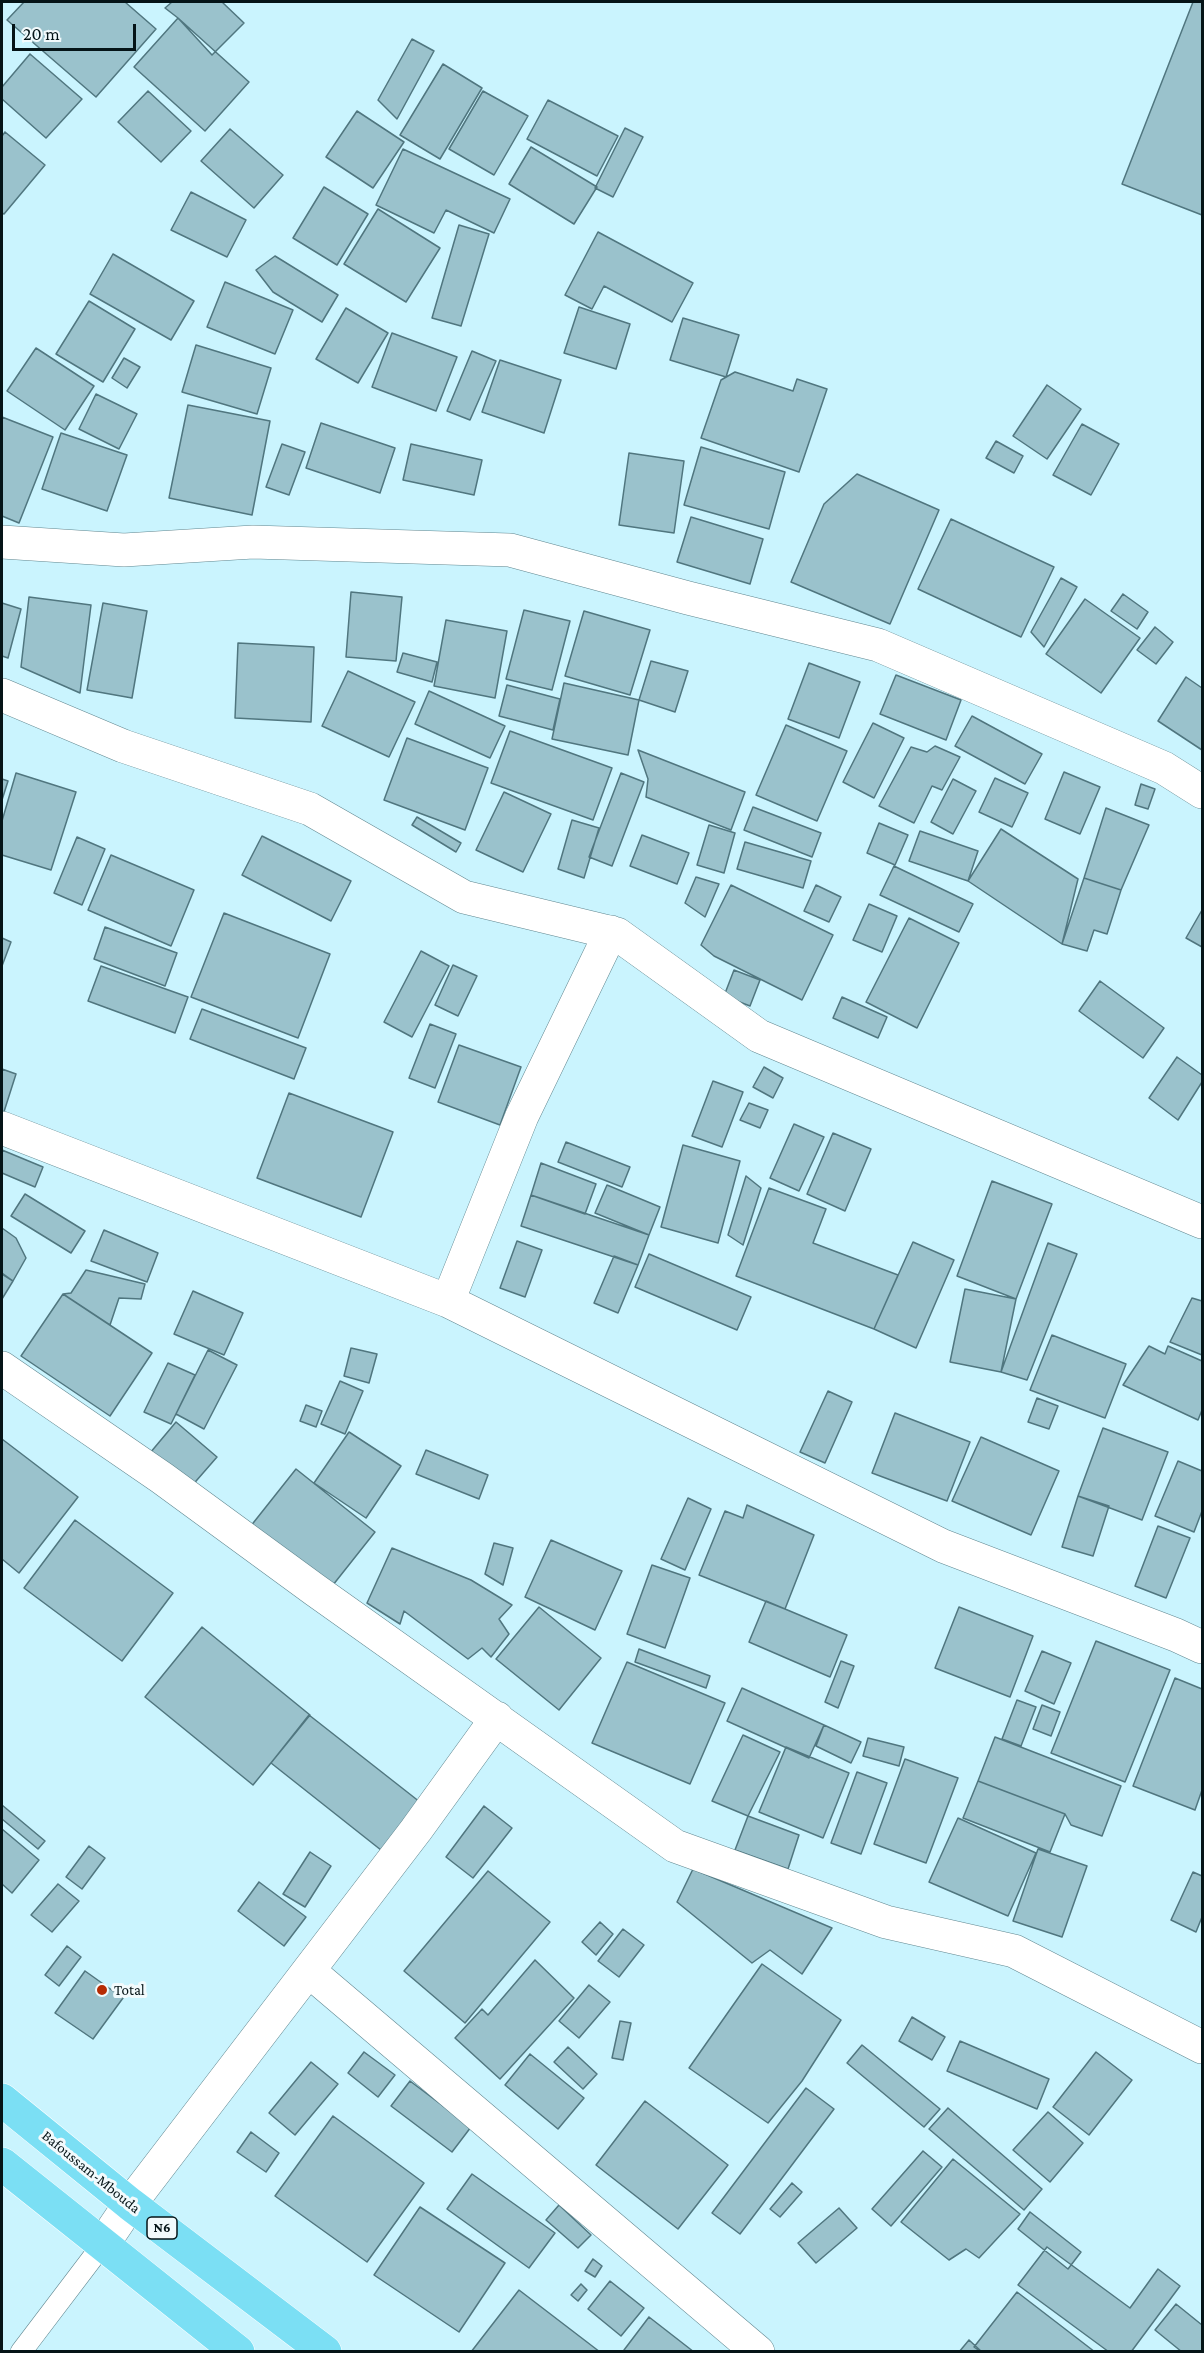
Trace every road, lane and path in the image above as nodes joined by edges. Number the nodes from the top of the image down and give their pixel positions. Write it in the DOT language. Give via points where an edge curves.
graph roads {
  1 [pos="2,542"];
  2 [pos="2,695"];
  3 [pos="1203,792"];
  4 [pos="611,932"];
  5 [pos="2,1128"];
  6 [pos="1203,1222"];
  7 [pos="448,1301"];
  8 [pos="2,1368"];
  9 [pos="1203,1647"];
  10 [pos="497,1718"];
  11 [pos="309,1971"];
  12 [pos="1199,2048"];
  13 [pos="2,2100"];
  14 [pos="2,2164"];
  15 [pos="130,2204"];
  16 [pos="103,2244"];
  17 [pos="21,2352"];
  18 [pos="238,2352"];
  19 [pos="325,2352"];
  20 [pos="758,2352"];
  1 -- 3 [label="street" via="124,550 253,542 510,550 878,645 1164,768"];
  2 -- 4 [label="street" via="123,746 310,809 464,897"];
  4 -- 6 [label="street" via="759,1036"];
  4 -- 7 [label="street" via="522,1116"];
  5 -- 7 [label="street"];
  7 -- 9 [label="street" via="943,1546"];
  8 -- 10 [label="street"];
  10 -- 11 [label="street"];
  10 -- 12 [label="street" via="675,1846 886,1922 1014,1952"];
  11 -- 15 [label="street"];
  11 -- 20 [label="street"];
  13 -- 15 [label="highway, Bafoussam-Mbouda / N6"];
  14 -- 16 [label="highway"];
  15 -- 16 [label="street"];
  15 -- 19 [label="highway, Bafoussam-Mbouda / N6"];
  16 -- 17 [label="lane"];
  16 -- 18 [label="highway"];
}
